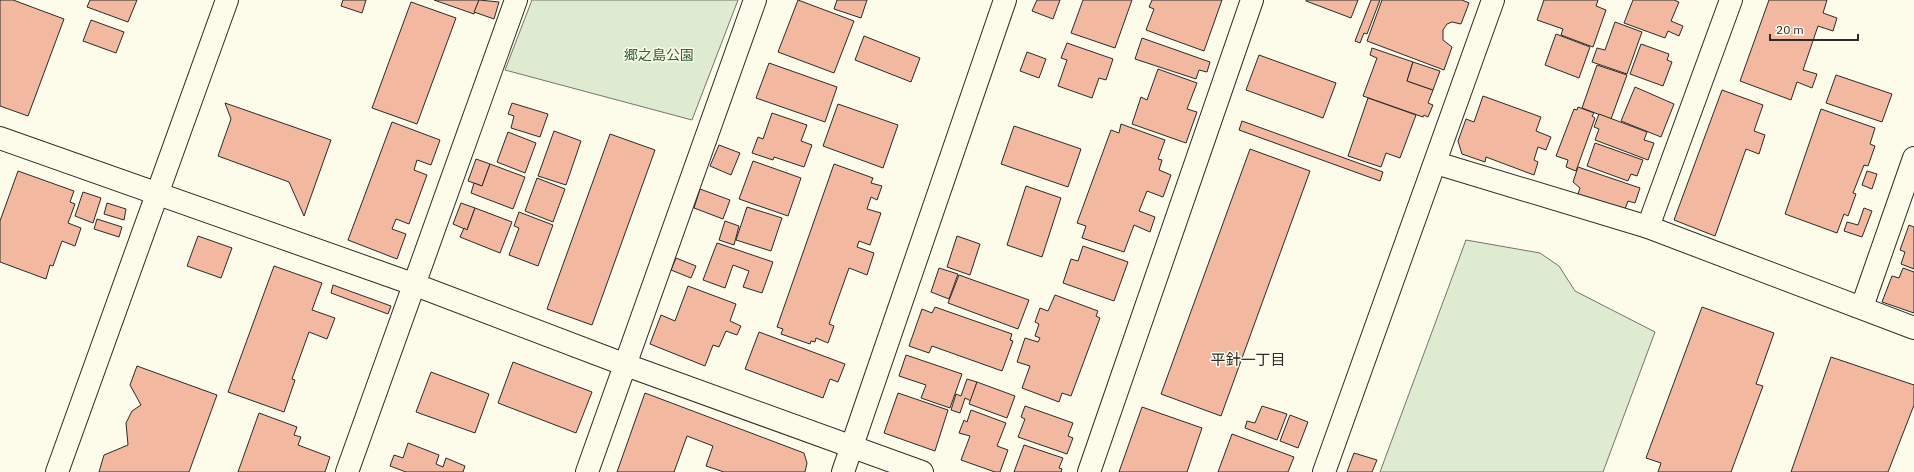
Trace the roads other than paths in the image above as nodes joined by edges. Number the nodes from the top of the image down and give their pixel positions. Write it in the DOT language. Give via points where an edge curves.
graph roads {
  1 [pos="227,0"];
  2 [pos="516,0"];
  3 [pos="755,0"];
  4 [pos="1005,0"];
  5 [pos="1252,0"];
  6 [pos="1493,0"];
  7 [pos="1731,0"];
  8 [pos="0,138"];
  9 [pos="1914,158"];
  10 [pos="1436,163"];
  11 [pos="157,193"];
  12 [pos="1648,227"];
  13 [pos="414,284"];
  14 [pos="1862,307"];
  15 [pos="1914,328"];
  16 [pos="626,365"];
  17 [pos="853,446"];
  18 [pos="57,472"];
  19 [pos="347,472"];
  20 [pos="587,472"];
  21 [pos="844,472"];
  22 [pos="922,472"];
  23 [pos="1089,472"];
  24 [pos="1324,472"];
  1 -- 11 [label="street"];
  2 -- 13 [label="street"];
  3 -- 16 [label="street"];
  4 -- 17 [label="street"];
  5 -- 23 [label="street"];
  6 -- 10 [label="street"];
  7 -- 12 [label="street"];
  8 -- 11 [label="street"];
  9 -- 14 [label="street"];
  10 -- 12 [label="street"];
  10 -- 24 [label="street"];
  11 -- 13 [label="street"];
  11 -- 18 [label="street"];
  12 -- 14 [label="street"];
  13 -- 16 [label="street"];
  13 -- 19 [label="street"];
  14 -- 15 [label="street"];
  16 -- 17 [label="street"];
  16 -- 20 [label="street"];
  17 -- 21 [label="street"];
  17 -- 22 [label="street"];
}
